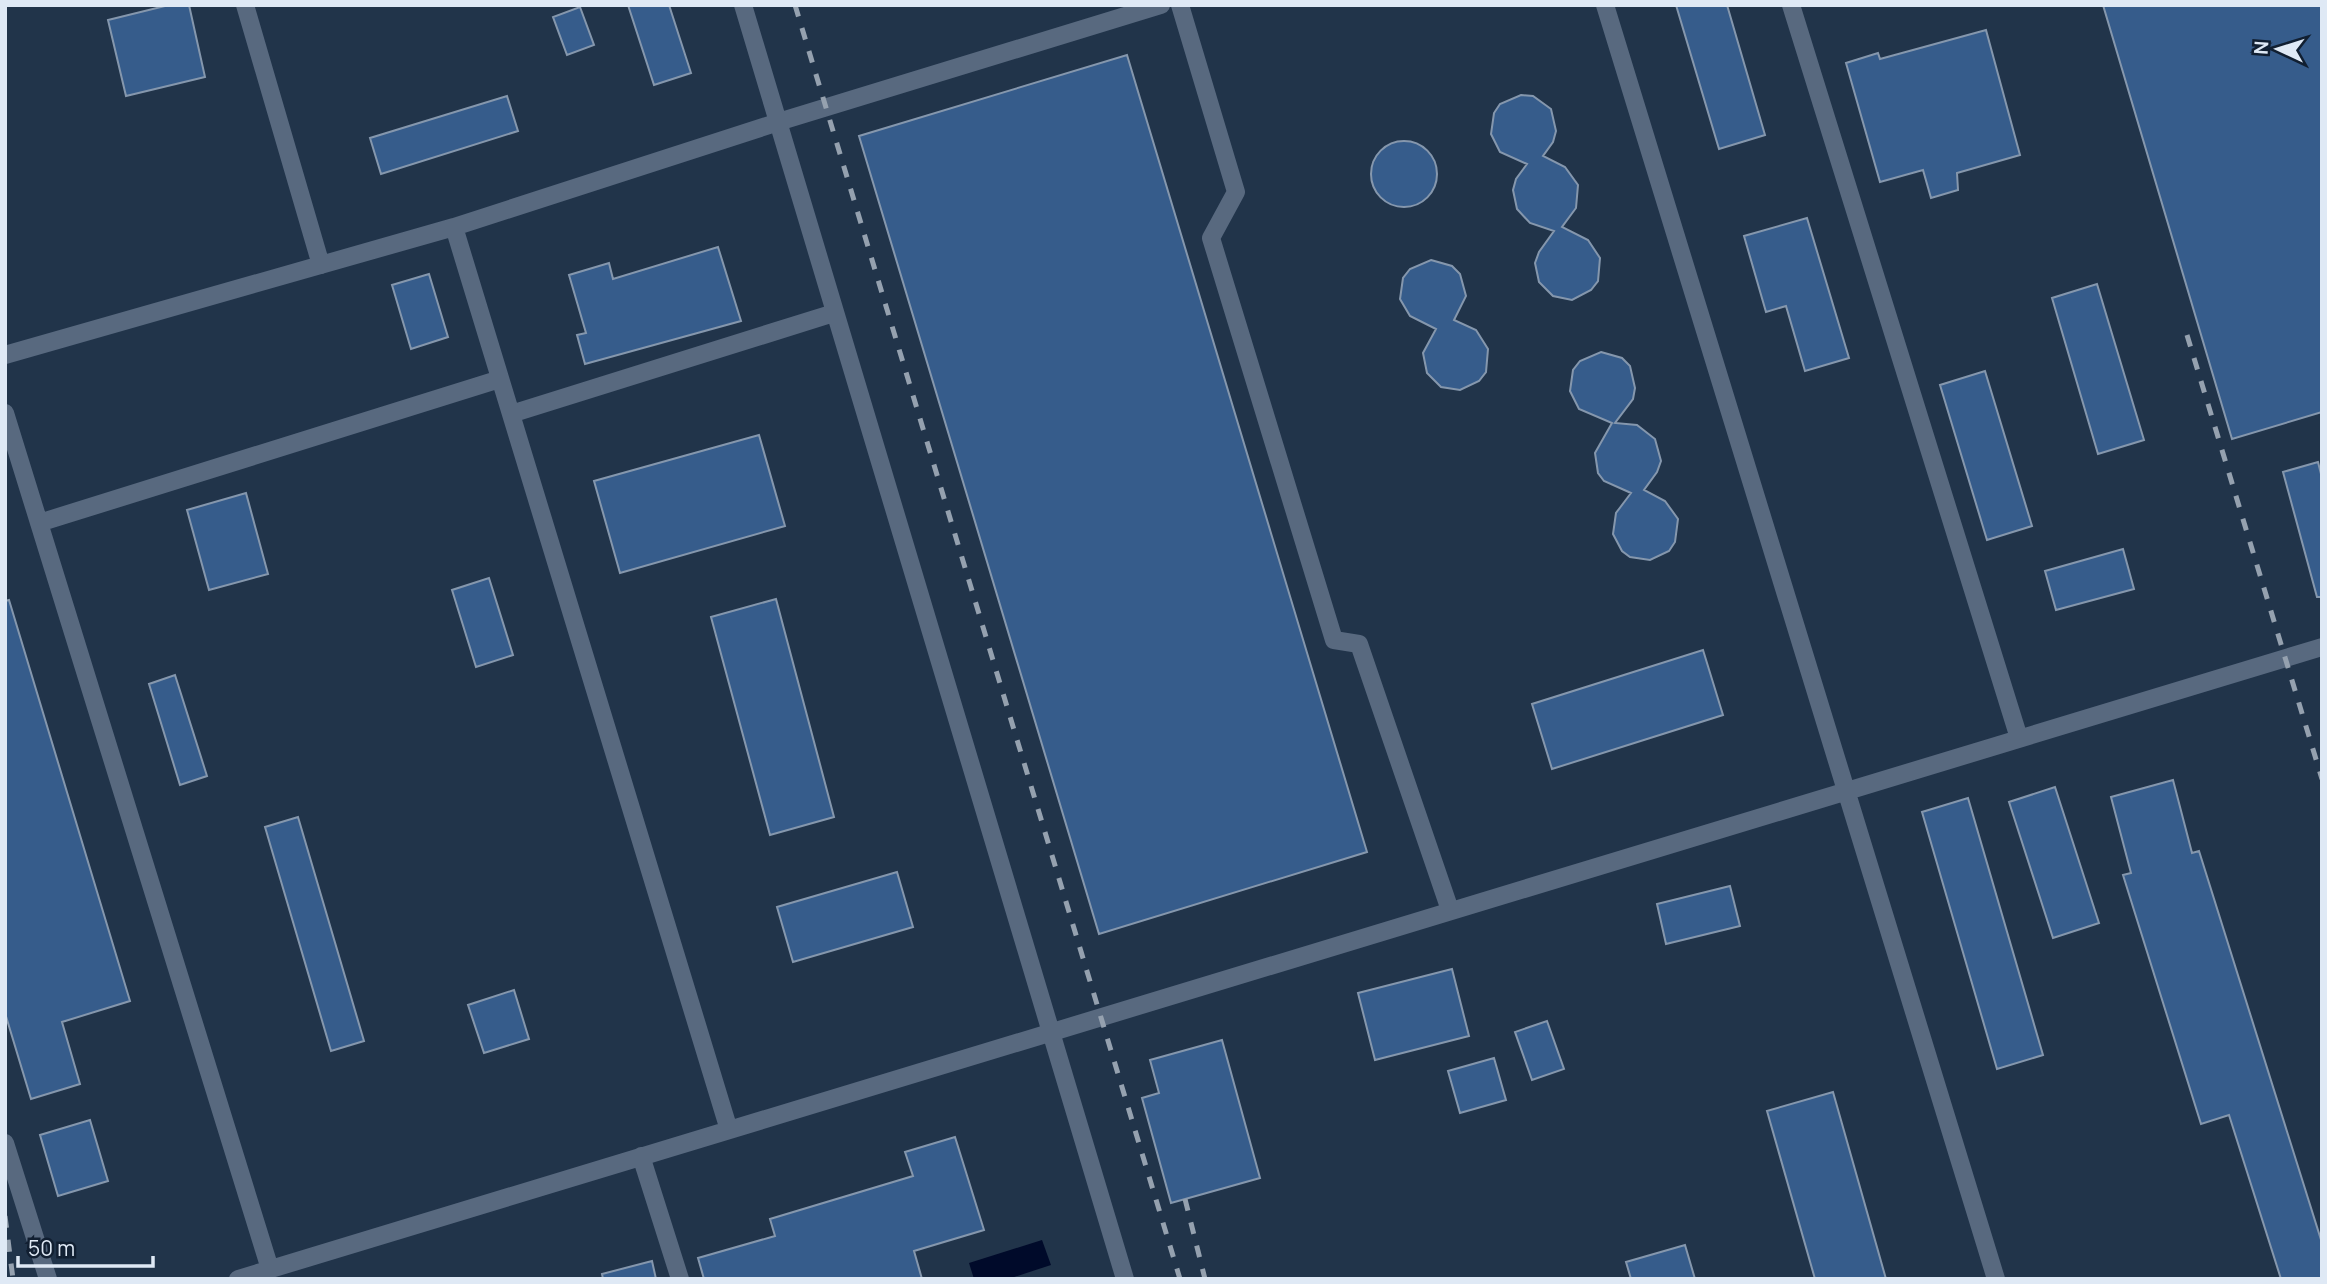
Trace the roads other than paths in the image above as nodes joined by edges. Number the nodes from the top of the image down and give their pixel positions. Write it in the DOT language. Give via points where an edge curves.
graph roads {
  1 [pos="245,5"];
  2 [pos="743,5"];
  3 [pos="1161,5"];
  4 [pos="1180,5"];
  5 [pos="1605,5"];
  6 [pos="1791,5"];
  7 [pos="777,123"];
  8 [pos="454,227"];
  9 [pos="321,265"];
  10 [pos="834,313"];
  11 [pos="5,355"];
  12 [pos="500,379"];
  13 [pos="5,413"];
  14 [pos="511,414"];
  15 [pos="39,523"];
  16 [pos="2322,647"];
  17 [pos="2019,738"];
  18 [pos="1846,789"];
  19 [pos="1450,910"];
  20 [pos="1050,1032"];
  21 [pos="729,1130"];
  22 [pos="5,1143"];
  23 [pos="641,1156"];
  24 [pos="270,1269"];
  25 [pos="48,1279"];
  26 [pos="238,1279"];
  27 [pos="680,1279"];
  28 [pos="1125,1279"];
  29 [pos="1996,1279"];
  1 -- 9 [label="lane"];
  2 -- 7 [label="lane"];
  3 -- 7 [label="lane"];
  4 -- 19 [label="lane" via="1236,192 1211,238 1334,640 1359,644"];
  5 -- 18 [label="lane"];
  6 -- 17 [label="lane"];
  7 -- 8 [label="lane"];
  7 -- 10 [label="lane"];
  8 -- 9 [label="lane"];
  8 -- 12 [label="lane"];
  9 -- 11 [label="lane"];
  10 -- 14 [label="lane"];
  10 -- 20 [label="lane"];
  12 -- 14 [label="lane"];
  12 -- 15 [label="lane"];
  13 -- 15 [label="lane"];
  14 -- 21 [label="lane"];
  15 -- 24 [label="lane"];
  16 -- 17 [label="lane"];
  17 -- 18 [label="lane"];
  18 -- 19 [label="lane"];
  18 -- 29 [label="lane"];
  19 -- 20 [label="lane"];
  20 -- 21 [label="lane"];
  20 -- 28 [label="lane"];
  21 -- 23 [label="lane"];
  22 -- 25 [label="lane"];
  23 -- 24 [label="lane"];
  23 -- 27 [label="lane"];
  24 -- 26 [label="lane"];
}
